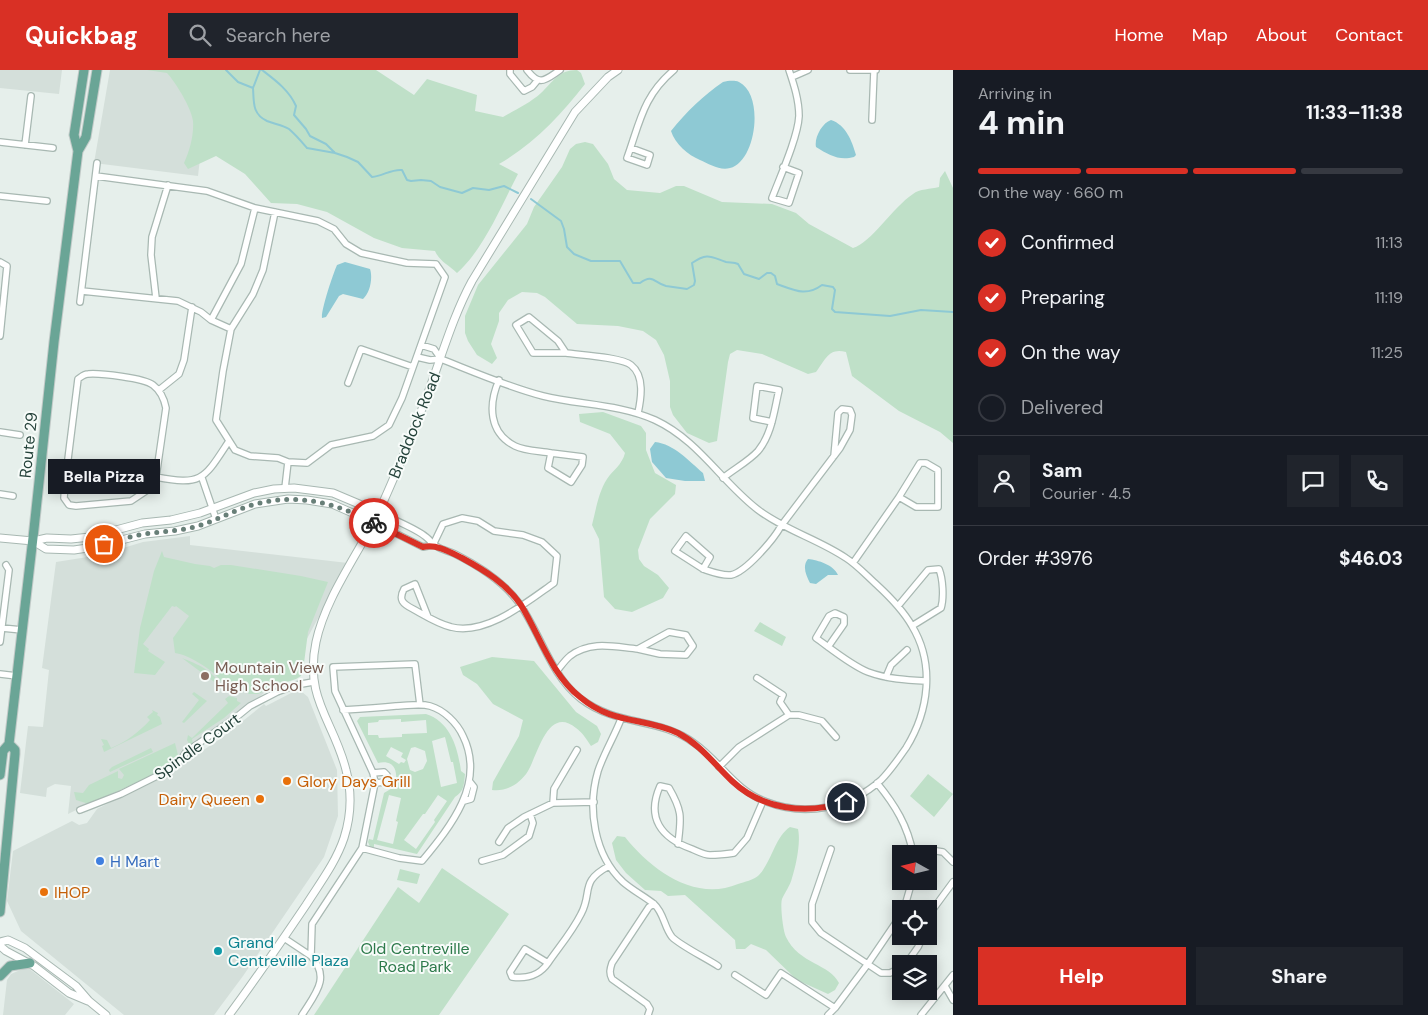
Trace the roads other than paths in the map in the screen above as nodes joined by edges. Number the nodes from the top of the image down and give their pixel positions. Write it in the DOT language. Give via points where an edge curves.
graph roads {
  1 [pos="84,70"];
  2 [pos="97,70"];
  3 [pos="510,70"];
  4 [pos="527,70"];
  5 [pos="560,70"];
  6 [pos="618,70"];
  7 [pos="674,70"];
  8 [pos="789,70"];
  9 [pos="808,70"];
  10 [pos="850,70"];
  11 [pos="875,70"];
  12 [pos="792,77"];
  13 [pos="538,81"];
  14 [pos="31,96"];
  15 [pos="872,120"];
  16 [pos="0,142"];
  17 [pos="25,145"];
  18 [pos="53,148"];
  19 [pos="631,148"];
  20 [pos="78,151"];
  21 [pos="97,163"];
  22 [pos="783,167"];
  23 [pos="96,176"];
  24 [pos="168,185"];
  25 [pos="0,196"];
  26 [pos="46,201"];
  27 [pos="255,208"];
  28 [pos="275,212"];
  29 [pos="0,262"];
  30 [pos="82,291"];
  31 [pos="156,298"];
  32 [pos="80,302"];
  33 [pos="192,307"];
  34 [pos="210,320"];
  35 [pos="231,329"];
  36 [pos="0,336"];
  37 [pos="421,344"];
  38 [pos="566,353"];
  39 [pos="417,356"];
  40 [pos="441,359"];
  41 [pos="413,367"];
  42 [pos="499,380"];
  43 [pos="348,383"];
  44 [pos="159,390"];
  45 [pos="638,413"];
  46 [pos="772,422"];
  47 [pos="0,432"];
  48 [pos="20,435"];
  49 [pos="229,441"];
  50 [pos="551,453"];
  51 [pos="834,456"];
  52 [pos="288,462"];
  53 [pos="156,477"];
  54 [pos="202,478"];
  55 [pos="723,478"];
  56 [pos="285,488"];
  57 [pos="0,494"];
  58 [pos="13,496"];
  59 [pos="899,497"];
  60 [pos="213,508"];
  61 [pos="378,512"];
  62 [pos="216,520"];
  63 [pos="373,522"];
  64 [pos="781,526"];
  65 [pos="0,538"];
  66 [pos="33,541"];
  67 [pos="433,545"];
  68 [pos="853,563"];
  69 [pos="6,565"];
  70 [pos="703,569"];
  71 [pos="521,606"];
  72 [pos="898,606"];
  73 [pos="428,617"];
  74 [pos="912,626"];
  75 [pos="2,628"];
  76 [pos="22,630"];
  77 [pos="0,642"];
  78 [pos="828,647"];
  79 [pos="638,650"];
  80 [pos="907,650"];
  81 [pos="556,671"];
  82 [pos="0,674"];
  83 [pos="17,676"];
  84 [pos="886,677"];
  85 [pos="757,678"];
  86 [pos="926,681"];
  87 [pos="313,682"];
  88 [pos="420,705"];
  89 [pos="343,710"];
  90 [pos="789,715"];
  91 [pos="621,719"];
  92 [pos="836,738"];
  93 [pos="4,743"];
  94 [pos="577,750"];
  95 [pos="719,766"];
  96 [pos="373,773"];
  97 [pos="0,775"];
  98 [pos="877,783"];
  99 [pos="375,784"];
  100 [pos="763,801"];
  101 [pos="594,802"];
  102 [pos="553,803"];
  103 [pos="80,810"];
  104 [pos="530,814"];
  105 [pos="500,842"];
  106 [pos="678,844"];
  107 [pos="911,845"];
  108 [pos="362,848"];
  109 [pos="831,849"];
  110 [pos="938,851"];
  111 [pos="482,861"];
  112 [pos="953,862"];
  113 [pos="610,866"];
  114 [pos="953,882"];
  115 [pos="654,904"];
  116 [pos="937,904"];
  117 [pos="0,912"];
  118 [pos="892,929"];
  119 [pos="284,938"];
  120 [pos="0,942"];
  121 [pos="0,946"];
  122 [pos="311,956"];
  123 [pos="30,963"];
  124 [pos="548,963"];
  125 [pos="867,965"];
  126 [pos="718,966"];
  127 [pos="892,972"];
  128 [pos="735,975"];
  129 [pos="953,975"];
  130 [pos="0,976"];
  131 [pos="945,986"];
  132 [pos="953,1000"];
  133 [pos="89,1001"];
  134 [pos="835,1008"];
  135 [pos="106,1015"];
  136 [pos="230,1015"];
  137 [pos="302,1015"];
  138 [pos="648,1015"];
  139 [pos="828,1015"];
  140 [pos="922,1015"];
  1 -- 20 [label="main road, Route 29" via="74,134"];
  2 -- 20 [label="main road, Route 29" via="86,137"];
  3 -- 13 [label="street" via="524,91"];
  4 -- 13 [label="street"];
  5 -- 13 [label="street"];
  6 -- 40 [label="street, Braddock Road" via="575,112 536,172 472,281"];
  7 -- 19 [label="street" via="650,96 641,113"];
  8 -- 12 [label="street"];
  9 -- 12 [label="street"];
  10 -- 11 [label="street"];
  11 -- 15 [label="street"];
  12 -- 22 [label="street" via="799,118"];
  14 -- 17 [label="street"];
  16 -- 17 [label="street"];
  17 -- 18 [label="street"];
  20 -- 66 [label="main road, Route 29"];
  21 -- 23 [label="street"];
  22 -- 22 [label="street" via="772,198 789,203 799,173"];
  23 -- 24 [label="street"];
  23 -- 30 [label="street"];
  24 -- 27 [label="street" via="208,191"];
  24 -- 31 [label="street" via="152,237"];
  25 -- 26 [label="street"];
  27 -- 28 [label="street"];
  27 -- 34 [label="street" via="241,264"];
  28 -- 35 [label="street" via="263,270 253,294"];
  28 -- 37 [label="street" via="318,221 361,253 407,264 436,264 445,277"];
  29 -- 36 [label="street" via="8,266"];
  30 -- 31 [label="street"];
  30 -- 32 [label="street"];
  31 -- 33 [label="street"];
  33 -- 34 [label="street"];
  33 -- 44 [label="street" via="180,374"];
  34 -- 35 [label="street"];
  35 -- 49 [label="street" via="216,420"];
  37 -- 39 [label="street"];
  37 -- 40 [label="street" via="434,349"];
  38 -- 38 [label="street" via="533,353 516,325 529,317 558,341"];
  38 -- 45 [label="street" via="631,364 640,384"];
  39 -- 40 [label="street"];
  39 -- 41 [label="street"];
  40 -- 42 [label="street"];
  40 -- 61 [label="street, Braddock Road"];
  41 -- 43 [label="street" via="361,349"];
  41 -- 52 [label="street" via="389,425 373,436 331,445 307,464"];
  42 -- 45 [label="street" via="541,395"];
  42 -- 50 [label="street" via="493,393 492,408 497,433 516,446"];
  44 -- 53 [label="street" via="166,408"];
  44 -- 53 [label="street" via="142,379 88,374 78,379 64,498 69,505 76,506 131,501 146,491"];
  45 -- 55 [label="street" via="684,438"];
  46 -- 46 [label="street" via="778,390 757,386 753,418"];
  46 -- 55 [label="street" via="758,452"];
  47 -- 48 [label="street"];
  49 -- 52 [label="street" via="235,450 250,456"];
  49 -- 54 [label="street"];
  50 -- 50 [label="street" via="548,468 571,482 582,465 583,457"];
  51 -- 51 [label="street" via="850,430 850,410 838,413"];
  51 -- 64 [label="street"];
  52 -- 56 [label="street"];
  53 -- 54 [label="street" via="182,482"];
  54 -- 60 [label="street"];
  55 -- 64 [label="street" via="746,501"];
  56 -- 60 [label="street" via="254,493"];
  56 -- 61 [label="street" via="333,493"];
  57 -- 58 [label="street"];
  59 -- 59 [label="street" via="920,463 938,470 938,506 916,507"];
  59 -- 68 [label="street"];
  60 -- 62 [label="street"];
  60 -- 66 [label="street" via="97,536"];
  61 -- 63 [label="street, Braddock Road"];
  61 -- 67 [label="street" via="426,536"];
  62 -- 63 [label="street" via="255,504 297,499 332,504"];
  62 -- 66 [label="street" via="74,550 46,549"];
  63 -- 67 [label="street" via="423,547"];
  63 -- 87 [label="street, Braddock Road" via="319,629"];
  64 -- 68 [label="street"];
  64 -- 70 [label="street" via="774,538 742,569 731,575"];
  65 -- 66 [label="street"];
  66 -- 76 [label="main road, Route 29"];
  67 -- 71 [label="street" via="496,579"];
  67 -- 71 [label="street" via="443,524 462,518 478,521 494,531 523,535 542,542 557,556 554,583"];
  68 -- 72 [label="street"];
  69 -- 75 [label="street" via="9,570"];
  70 -- 70 [label="street" via="675,551 686,536 710,557"];
  71 -- 73 [label="street" via="481,626 463,629 449,627"];
  71 -- 81 [label="street"];
  72 -- 74 [label="street"];
  72 -- 74 [label="street" via="928,570 938,569 941,574 941,608"];
  73 -- 73 [label="street" via="403,604 404,588 415,584"];
  74 -- 86 [label="street" via="926,662"];
  75 -- 76 [label="street"];
  75 -- 77 [label="street"];
  76 -- 83 [label="main road, Route 29"];
  78 -- 78 [label="street" via="816,638 829,616 835,613 844,617 844,624"];
  78 -- 84 [label="street" via="867,671"];
  79 -- 79 [label="street" via="669,632 686,635 693,646 686,655"];
  79 -- 81 [label="street" via="603,645 588,647 570,656"];
  80 -- 84 [label="street" via="891,665"];
  81 -- 91 [label="street" via="581,698 600,711"];
  82 -- 83 [label="street"];
  83 -- 93 [label="main road, Route 29"];
  84 -- 86 [label="street"];
  85 -- 90 [label="street" via="783,695 780,702"];
  86 -- 98 [label="street" via="925,702 917,728 894,766"];
  87 -- 103 [label="street, Spindle Court" via="277,692 250,706 186,752 167,771"];
  87 -- 119 [label="street, Braddock Road" via="346,770 350,810 337,854"];
  88 -- 89 [label="street"];
  88 -- 89 [label="street" via="415,664 333,668 335,691"];
  88 -- 108 [label="street" via="437,708 451,719 468,745 470,782 464,801 422,861"];
  89 -- 96 [label="street"];
  90 -- 92 [label="street" via="822,721"];
  90 -- 95 [label="street" via="739,747"];
  91 -- 95 [label="street" via="676,732 695,743"];
  91 -- 101 [label="street" via="599,770"];
  93 -- 97 [label="main road, Route 29"];
  93 -- 117 [label="main road, Route 29" via="15,750 15,754"];
  94 -- 102 [label="street" via="554,789"];
  95 -- 100 [label="street" via="740,787"];
  96 -- 99 [label="street"];
  96 -- 99 [label="street" via="384,772 387,775 386,782"];
  98 -- 100 [label="street" via="846,802 819,809 793,809"];
  98 -- 107 [label="street" via="900,814"];
  99 -- 108 [label="street"];
  100 -- 106 [label="street" via="747,838 734,853 709,855"];
  101 -- 102 [label="street"];
  101 -- 113 [label="street" via="598,840"];
  102 -- 104 [label="street"];
  104 -- 105 [label="street" via="508,828"];
  104 -- 111 [label="street" via="533,823 529,836 502,855"];
  106 -- 106 [label="street" via="662,832 656,818 654,798 660,786 669,788 678,803 681,814"];
  108 -- 122 [label="street" via="312,924"];
  109 -- 125 [label="street" via="812,904 812,922 821,933"];
  110 -- 112 [label="street" via="944,852"];
  113 -- 115 [label="street" via="623,882"];
  113 -- 124 [label="street" via="594,877 587,890 583,912"];
  114 -- 116 [label="street"];
  115 -- 126 [label="street" via="673,938"];
  115 -- 138 [label="street" via="610,969 612,979 647,1004 650,1009"];
  118 -- 125 [label="street"];
  119 -- 122 [label="street"];
  119 -- 136 [label="street, Braddock Road"];
  120 -- 133 [label="street" via="8,940 24,948 76,986"];
  121 -- 123 [label="street"];
  122 -- 137 [label="street" via="318,964 321,976 319,988"];
  123 -- 130 [label="main road" via="10,966"];
  123 -- 133 [label="street" via="69,993"];
  124 -- 124 [label="street" via="525,948 510,972 512,976 529,977 542,971"];
  125 -- 127 [label="street" via="881,973"];
  125 -- 134 [label="street"];
  128 -- 134 [label="street" via="766,995 780,973"];
  129 -- 131 [label="street"];
  131 -- 132 [label="street"];
  131 -- 140 [label="street"];
  133 -- 135 [label="street"];
  134 -- 139 [label="street"];
}
